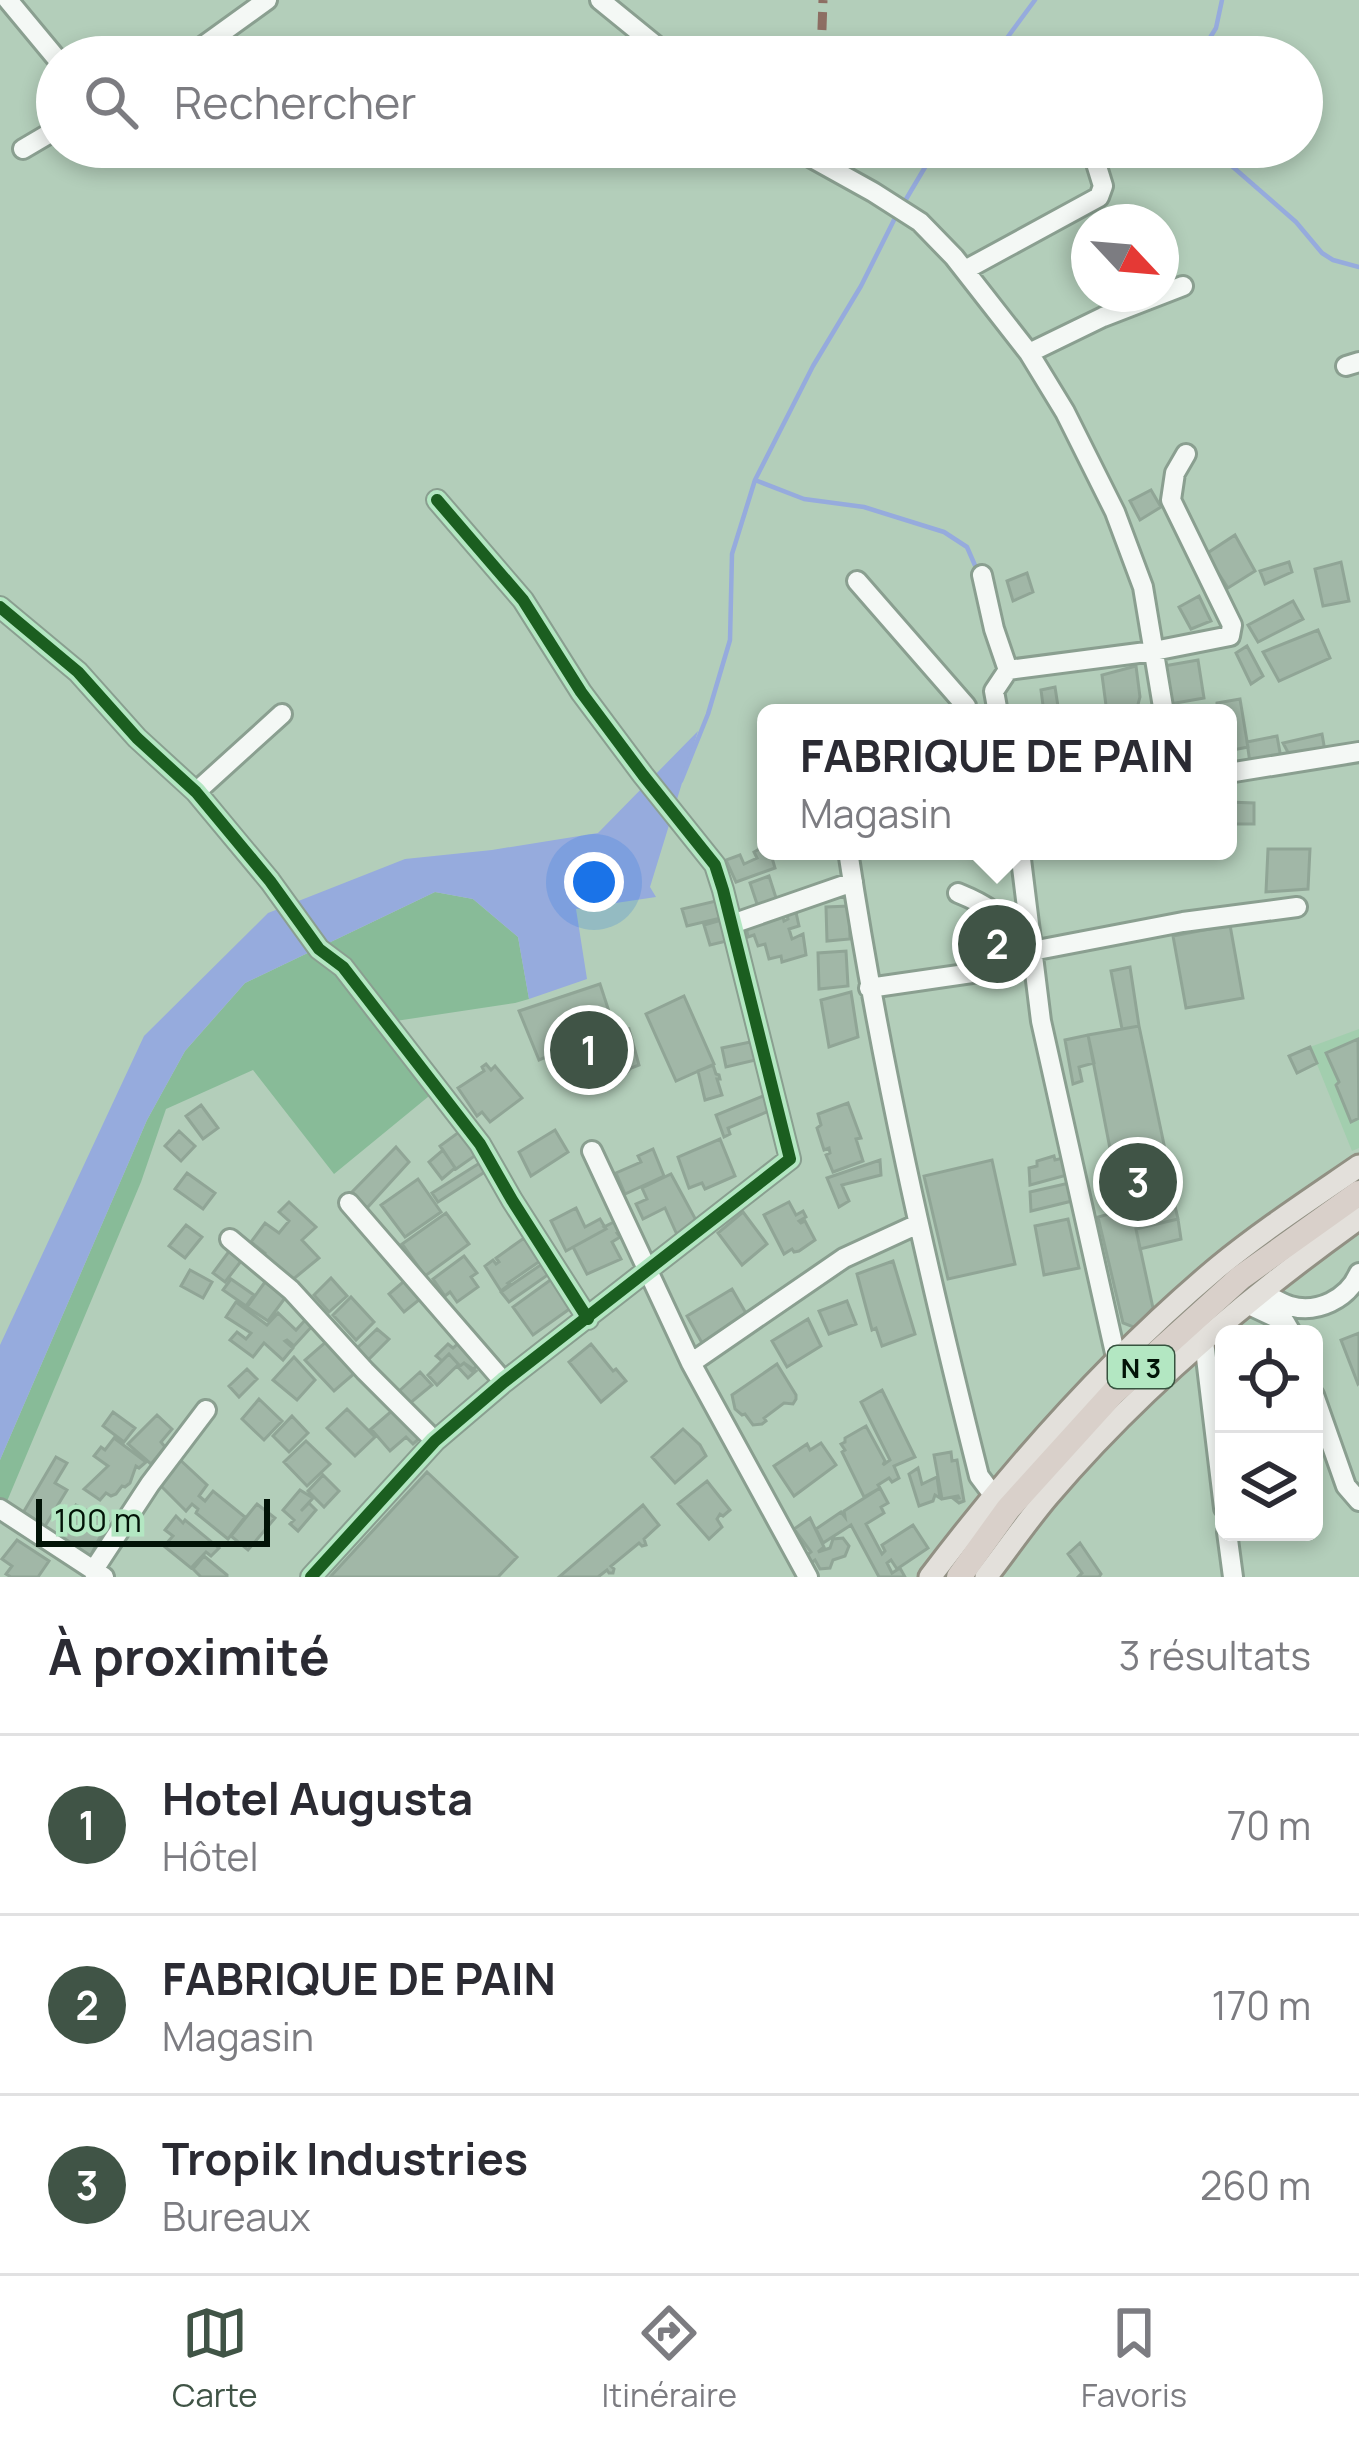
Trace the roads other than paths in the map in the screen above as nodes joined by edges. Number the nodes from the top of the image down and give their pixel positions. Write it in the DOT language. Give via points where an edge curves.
graph roads {
  1 [pos="8,0"];
  2 [pos="267,0"];
  3 [pos="600,0"];
  4 [pos="38,36"];
  5 [pos="217,36"];
  6 [pos="644,36"];
  7 [pos="36,141"];
  8 [pos="23,148"];
  9 [pos="830,168"];
  10 [pos="1097,168"];
  11 [pos="965,270"];
  12 [pos="1183,286"];
  13 [pos="1029,353"];
  14 [pos="1186,454"];
  15 [pos="436,500"];
  16 [pos="982,574"];
  17 [pos="857,581"];
  18 [pos="0,607"];
  19 [pos="1154,651"];
  20 [pos="1008,670"];
  21 [pos="994,691"];
  22 [pos="954,704"];
  23 [pos="970,704"];
  24 [pos="996,704"];
  25 [pos="1163,704"];
  26 [pos="282,714"];
  27 [pos="1359,752"];
  28 [pos="1237,772"];
  29 [pos="196,792"];
  30 [pos="849,860"];
  31 [pos="1021,860"];
  32 [pos="853,882"];
  33 [pos="958,893"];
  34 [pos="1297,908"];
  35 [pos="732,924"];
  36 [pos="1032,952"];
  37 [pos="869,988"];
  38 [pos="592,1150"];
  39 [pos="1359,1166"];
  40 [pos="1359,1193"];
  41 [pos="349,1203"];
  42 [pos="1359,1218"];
  43 [pos="918,1224"];
  44 [pos="230,1239"];
  45 [pos="649,1271"];
  46 [pos="1359,1273"];
  47 [pos="1254,1298"];
  48 [pos="588,1319"];
  49 [pos="1287,1325"];
  50 [pos="1204,1341"];
  51 [pos="1117,1362"];
  52 [pos="692,1363"];
  53 [pos="504,1382"];
  54 [pos="206,1410"];
  55 [pos="1323,1421"];
  56 [pos="1215,1433"];
  57 [pos="435,1441"];
  58 [pos="994,1496"];
  59 [pos="1359,1501"];
  60 [pos="0,1509"];
  61 [pos="1228,1541"];
  62 [pos="99,1574"];
  63 [pos="989,1576"];
  64 [pos="311,1577"];
  65 [pos="808,1577"];
  66 [pos="930,1577"];
  67 [pos="959,1577"];
  68 [pos="1233,1577"];
  1 -- 4 [label="street"];
  2 -- 5 [label="street"];
  3 -- 6 [label="street"];
  7 -- 8 [label="street"];
  9 -- 11 [label="street" via="920,222"];
  10 -- 11 [label="street" via="1099,196"];
  11 -- 13 [label="street"];
  12 -- 13 [label="street"];
  13 -- 19 [label="street" via="1115,512 1143,587"];
  14 -- 19 [label="street" via="1171,500 1232,631"];
  15 -- 35 [label="street" via="523,600 581,692 715,865"];
  16 -- 20 [label="street"];
  17 -- 22 [label="street"];
  18 -- 29 [label="street" via="78,672"];
  19 -- 20 [label="street"];
  19 -- 25 [label="street"];
  20 -- 21 [label="street"];
  21 -- 23 [label="street"];
  21 -- 24 [label="street"];
  26 -- 29 [label="street"];
  27 -- 28 [label="street"];
  29 -- 48 [label="street" via="480,1144"];
  30 -- 32 [label="street"];
  31 -- 36 [label="street"];
  32 -- 35 [label="street"];
  32 -- 37 [label="street"];
  33 -- 36 [label="street" via="986,904"];
  34 -- 36 [label="street"];
  35 -- 45 [label="street" via="790,1160"];
  36 -- 37 [label="street"];
  36 -- 51 [label="street"];
  37 -- 43 [label="street"];
  38 -- 45 [label="street"];
  39 -- 51 [label="main road" via="1219,1267"];
  40 -- 67 [label="highway, N 3" via="1240,1278 1130,1378 1008,1509"];
  41 -- 53 [label="street"];
  42 -- 47 [label="main road"];
  43 -- 52 [label="street" via="844,1258"];
  43 -- 58 [label="street" via="979,1475"];
  44 -- 57 [label="street" via="291,1290"];
  45 -- 48 [label="street"];
  45 -- 52 [label="street"];
  46 -- 47 [label="street" via="1344,1294 1311,1309"];
  47 -- 49 [label="street"];
  47 -- 50 [label="main road"];
  48 -- 53 [label="street"];
  50 -- 56 [label="street"];
  50 -- 63 [label="main road" via="1048,1496"];
  51 -- 58 [label="main road"];
  52 -- 65 [label="street"];
  53 -- 57 [label="street"];
  54 -- 62 [label="street" via="150,1484"];
  55 -- 59 [label="street"];
  57 -- 64 [label="street"];
  58 -- 66 [label="main road"];
  60 -- 62 [label="street"];
  61 -- 68 [label="street"];
}
